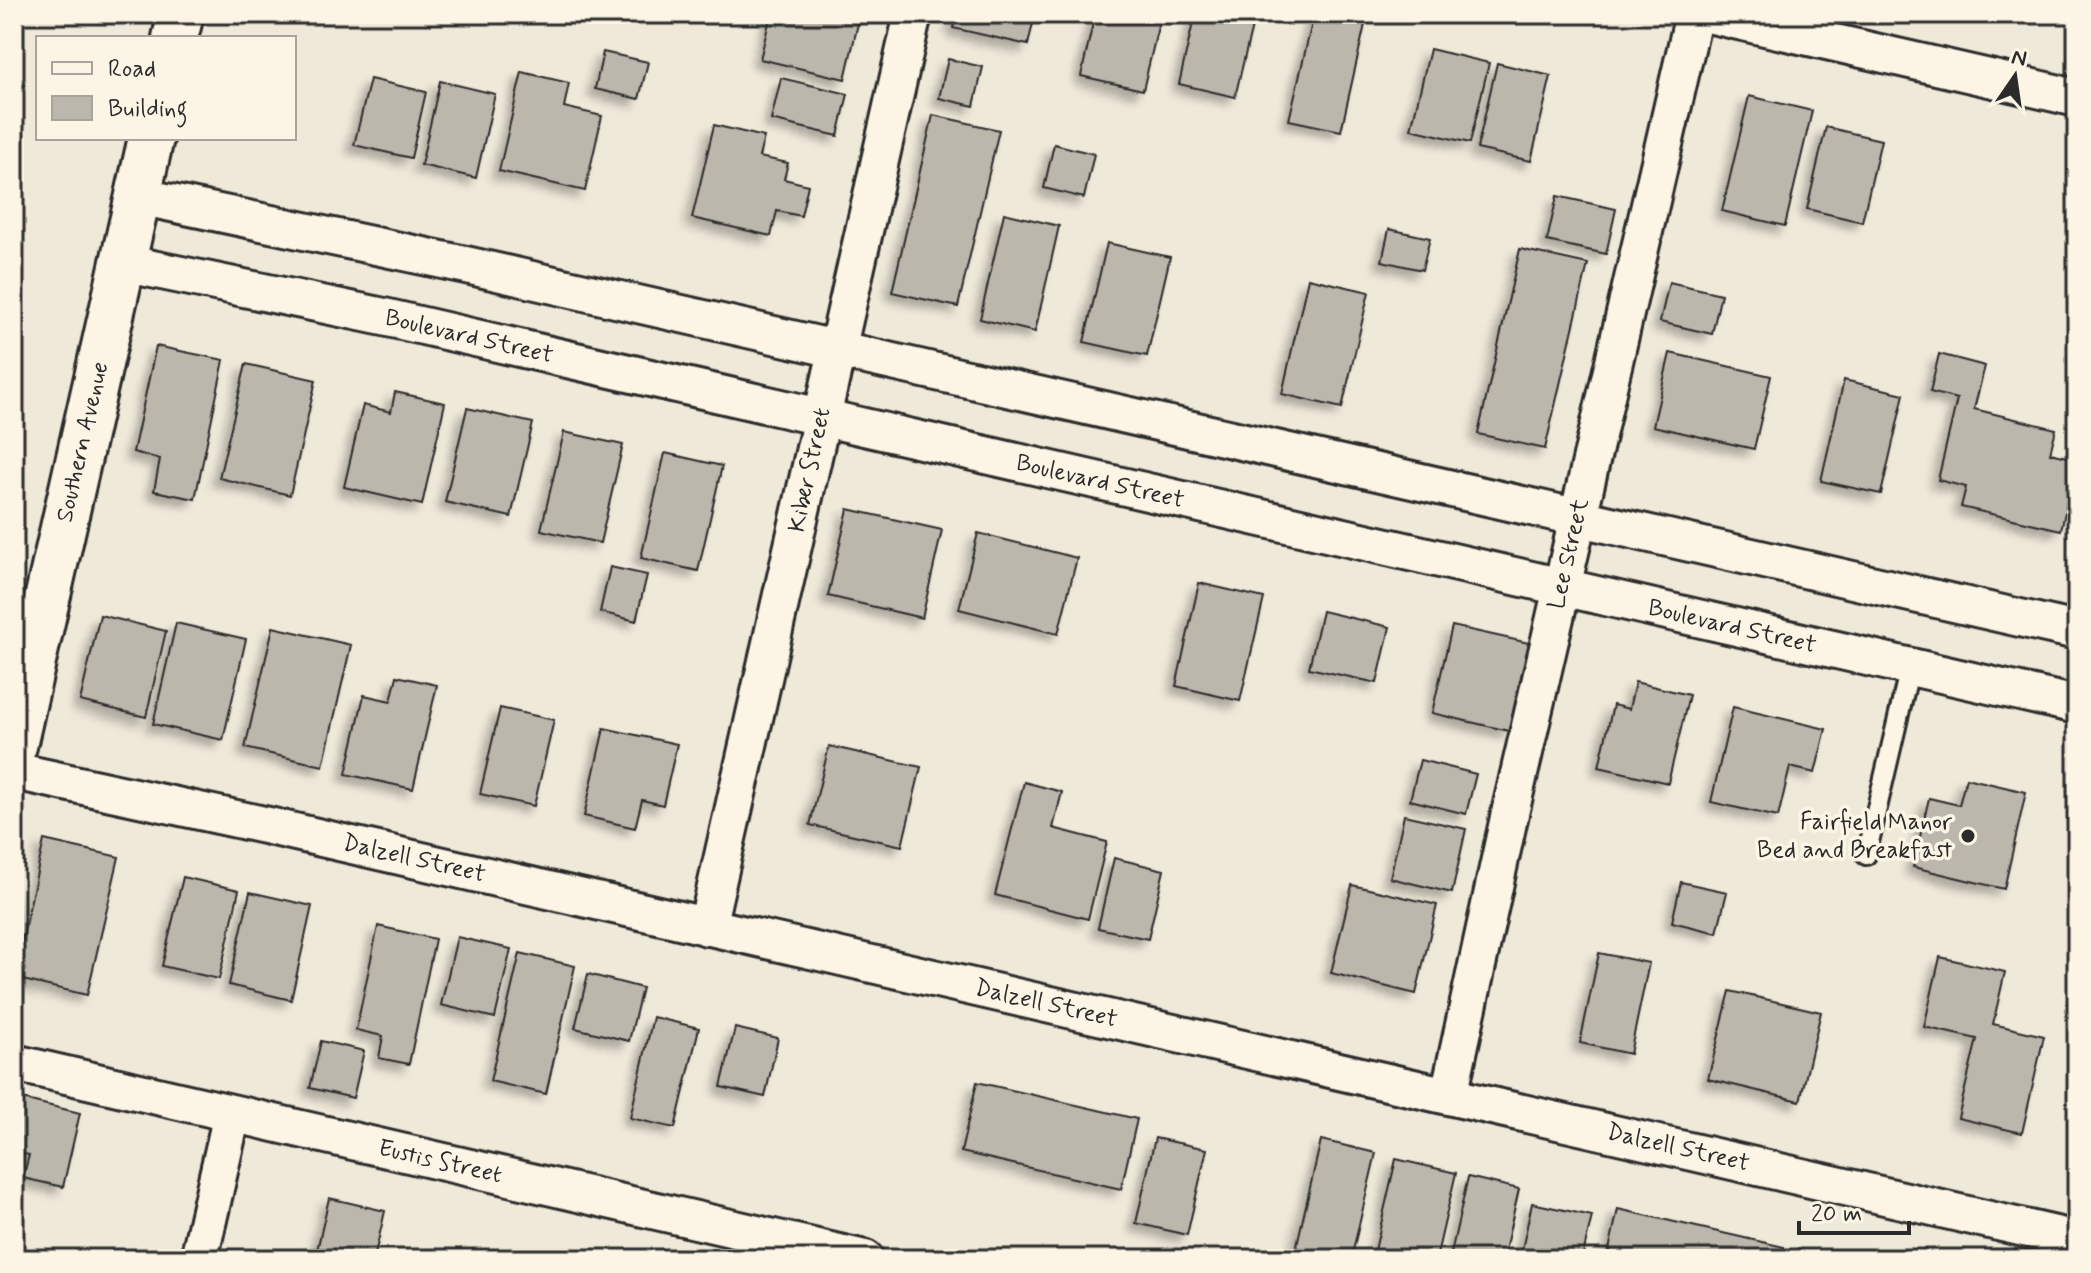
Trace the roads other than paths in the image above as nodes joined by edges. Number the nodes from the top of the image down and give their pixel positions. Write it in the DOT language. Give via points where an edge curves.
graph roads {
  1 [pos="181,14"];
  2 [pos="913,14"];
  3 [pos="1694,14"];
  4 [pos="1708,14"];
  5 [pos="176,36"];
  6 [pos="2077,98"];
  7 [pos="151,140"];
  8 [pos="138,196"];
  9 [pos="123,263"];
  10 [pos="835,350"];
  11 [pos="822,418"];
  12 [pos="1578,518"];
  13 [pos="1562,588"];
  14 [pos="2077,631"];
  15 [pos="1910,667"];
  16 [pos="2077,705"];
  17 [pos="14,746"];
  18 [pos="14,771"];
  19 [pos="1866,855"];
  20 [pos="707,927"];
  21 [pos="14,1063"];
  22 [pos="1449,1095"];
  23 [pos="232,1114"];
  24 [pos="2077,1240"];
  25 [pos="199,1259"];
  26 [pos="865,1259"];
  1 -- 5 [label="street"];
  2 -- 10 [label="street, Kiber Street"];
  3 -- 12 [label="street, Lee Street"];
  4 -- 6 [label="street"];
  7 -- 8 [label="street, Southern Avenue"];
  8 -- 9 [label="street, Southern Avenue"];
  8 -- 10 [label="street"];
  9 -- 11 [label="street, Boulevard Street"];
  9 -- 17 [label="street, Southern Avenue"];
  10 -- 11 [label="street, Kiber Street"];
  10 -- 12 [label="street"];
  11 -- 13 [label="street, Boulevard Street"];
  11 -- 20 [label="street, Kiber Street"];
  12 -- 13 [label="street, Lee Street"];
  12 -- 14 [label="street"];
  13 -- 15 [label="street, Boulevard Street"];
  13 -- 22 [label="street, Lee Street"];
  15 -- 16 [label="street, Boulevard Street"];
  15 -- 19 [label="lane"];
  18 -- 20 [label="street, Dalzell Street"];
  20 -- 22 [label="street, Dalzell Street"];
  21 -- 23 [label="street, Eustis Street"];
  22 -- 24 [label="street, Dalzell Street"];
  23 -- 25 [label="street"];
  23 -- 26 [label="street, Eustis Street"];
}
